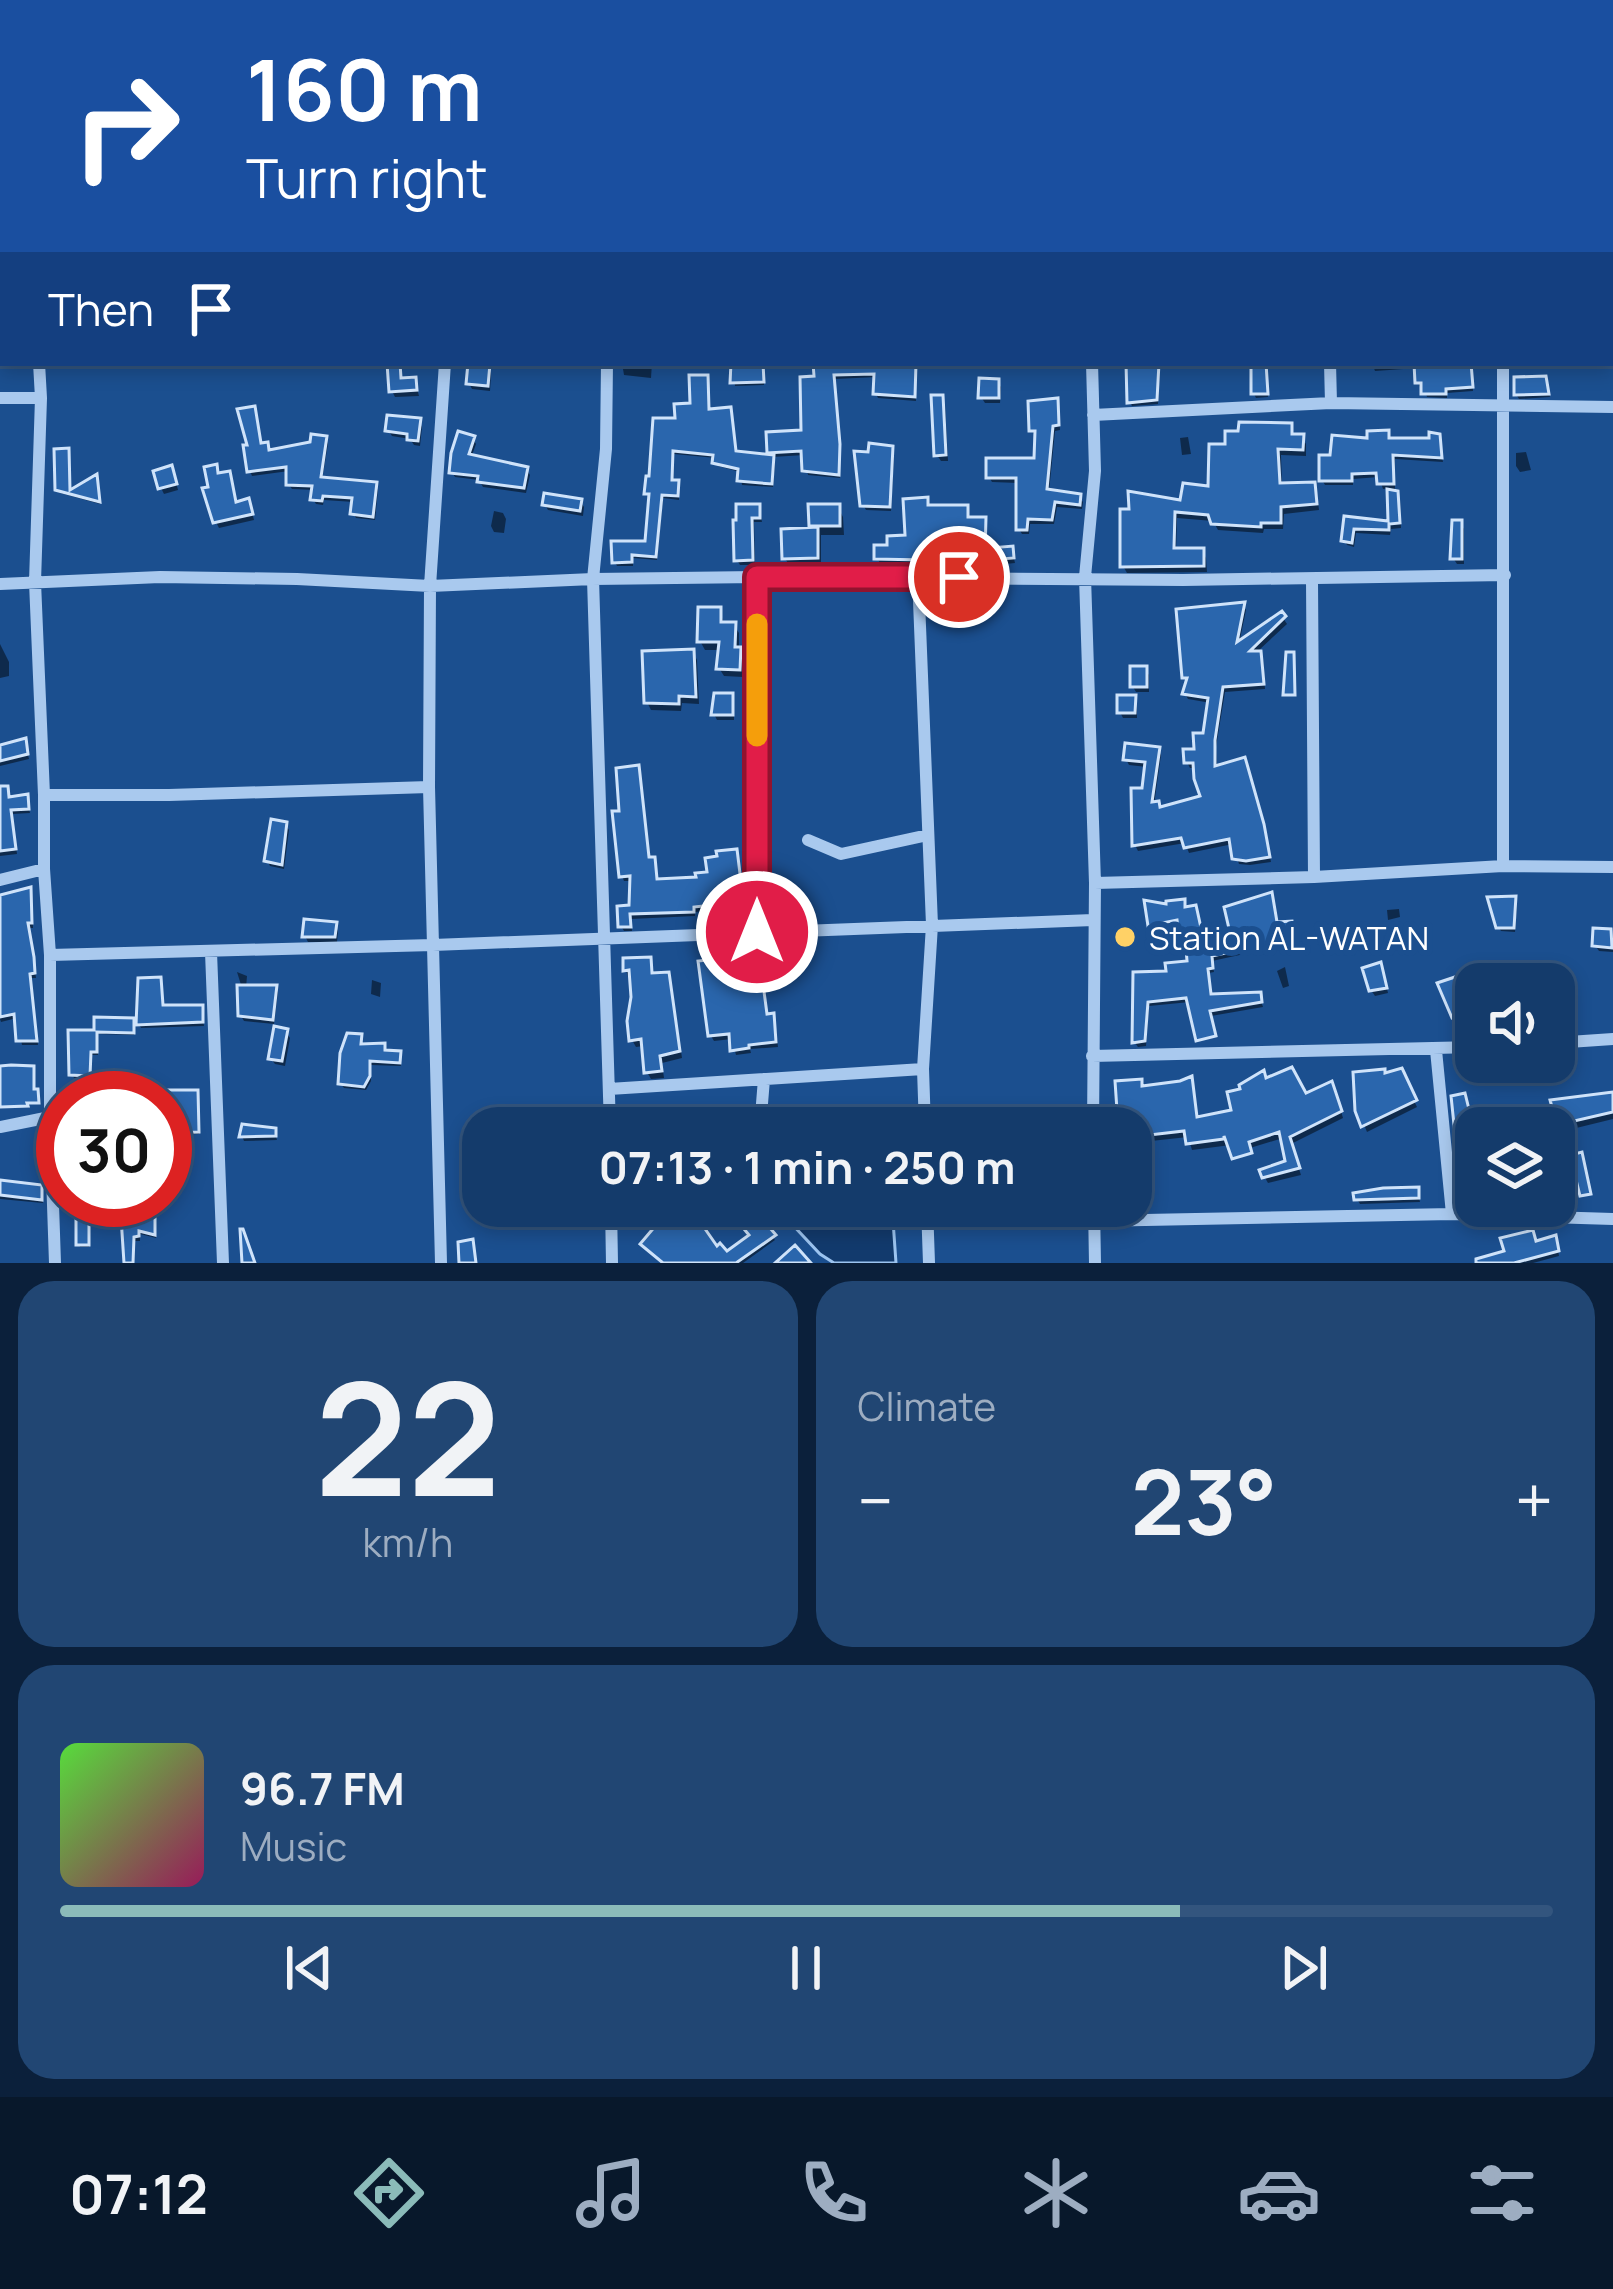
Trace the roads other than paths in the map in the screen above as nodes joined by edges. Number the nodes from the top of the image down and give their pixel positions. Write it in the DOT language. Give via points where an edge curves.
graph roads {
  1 [pos="39,366"];
  2 [pos="445,366"];
  3 [pos="607,366"];
  4 [pos="1092,366"];
  5 [pos="1330,366"];
  6 [pos="1503,366"];
  7 [pos="0,398"];
  8 [pos="41,398"];
  9 [pos="1331,403"];
  10 [pos="1503,407"];
  11 [pos="1613,407"];
  12 [pos="1093,415"];
  13 [pos="1505,575"];
  14 [pos="918,576"];
  15 [pos="757,577"];
  16 [pos="1085,577"];
  17 [pos="593,579"];
  18 [pos="1312,580"];
  19 [pos="35,582"];
  20 [pos="0,584"];
  21 [pos="430,586"];
  22 [pos="429,788"];
  23 [pos="44,795"];
  24 [pos="928,835"];
  25 [pos="808,840"];
  26 [pos="1503,866"];
  27 [pos="1613,867"];
  28 [pos="44,869"];
  29 [pos="1314,877"];
  30 [pos="0,880"];
  31 [pos="1095,883"];
  32 [pos="1093,920"];
  33 [pos="932,925"];
  34 [pos="757,932"];
  35 [pos="604,936"];
  36 [pos="433,945"];
  37 [pos="211,952"];
  38 [pos="50,956"];
  39 [pos="1613,1040"];
  40 [pos="1575,1041"];
  41 [pos="1455,1048"];
  42 [pos="1436,1049"];
  43 [pos="1092,1056"];
  44 [pos="923,1069"];
  45 [pos="50,1071"];
  46 [pos="764,1079"];
  47 [pos="609,1089"];
  48 [pos="609,1107"];
  49 [pos="762,1107"];
  50 [pos="924,1107"];
  51 [pos="1093,1107"];
  52 [pos="36,1120"];
  53 [pos="0,1126"];
  54 [pos="1152,1213"];
  55 [pos="1452,1214"];
  56 [pos="1613,1219"];
  57 [pos="55,1227"];
  58 [pos="611,1227"];
  59 [pos="928,1227"];
  60 [pos="1094,1227"];
  61 [pos="56,1263"];
  62 [pos="223,1263"];
  63 [pos="441,1263"];
  64 [pos="612,1263"];
  65 [pos="929,1263"];
  66 [pos="1095,1263"];
  1 -- 8 [label="street"];
  2 -- 21 [label="street"];
  3 -- 17 [label="street"];
  4 -- 12 [label="street"];
  5 -- 9 [label="street"];
  6 -- 10 [label="street"];
  7 -- 8 [label="street"];
  8 -- 19 [label="street"];
  9 -- 10 [label="street"];
  9 -- 12 [label="street"];
  10 -- 11 [label="street"];
  10 -- 13 [label="street"];
  12 -- 16 [label="street"];
  13 -- 18 [label="street"];
  13 -- 26 [label="street"];
  14 -- 15 [label="street"];
  14 -- 16 [label="street"];
  14 -- 24 [label="street"];
  15 -- 17 [label="street"];
  15 -- 34 [label="street"];
  16 -- 18 [label="street"];
  16 -- 31 [label="street"];
  17 -- 21 [label="street"];
  17 -- 35 [label="street"];
  18 -- 29 [label="street"];
  19 -- 20 [label="street"];
  19 -- 21 [label="street" via="160,577"];
  19 -- 23 [label="street"];
  21 -- 22 [label="street"];
  22 -- 23 [label="street"];
  22 -- 36 [label="street"];
  23 -- 28 [label="street"];
  24 -- 25 [label="street" via="841,854"];
  24 -- 33 [label="street"];
  26 -- 27 [label="street"];
  26 -- 29 [label="street"];
  28 -- 30 [label="street"];
  28 -- 38 [label="street"];
  29 -- 31 [label="street"];
  31 -- 32 [label="street"];
  32 -- 33 [label="street"];
  32 -- 43 [label="street"];
  33 -- 34 [label="street"];
  33 -- 44 [label="street"];
  34 -- 35 [label="street"];
  35 -- 36 [label="street"];
  35 -- 47 [label="street"];
  36 -- 37 [label="street"];
  36 -- 63 [label="street"];
  37 -- 38 [label="street"];
  37 -- 62 [label="street"];
  38 -- 45 [label="street"];
  39 -- 40 [label="street"];
  41 -- 42 [label="street"];
  42 -- 43 [label="street"];
  42 -- 55 [label="street"];
  43 -- 51 [label="street"];
  44 -- 46 [label="street"];
  44 -- 50 [label="street"];
  46 -- 47 [label="street"];
  46 -- 49 [label="street"];
  47 -- 48 [label="street"];
  52 -- 53 [label="street"];
  54 -- 55 [label="street"];
  55 -- 56 [label="street"];
  57 -- 61 [label="street"];
  58 -- 64 [label="street"];
  59 -- 65 [label="street"];
  60 -- 66 [label="street"];
}
